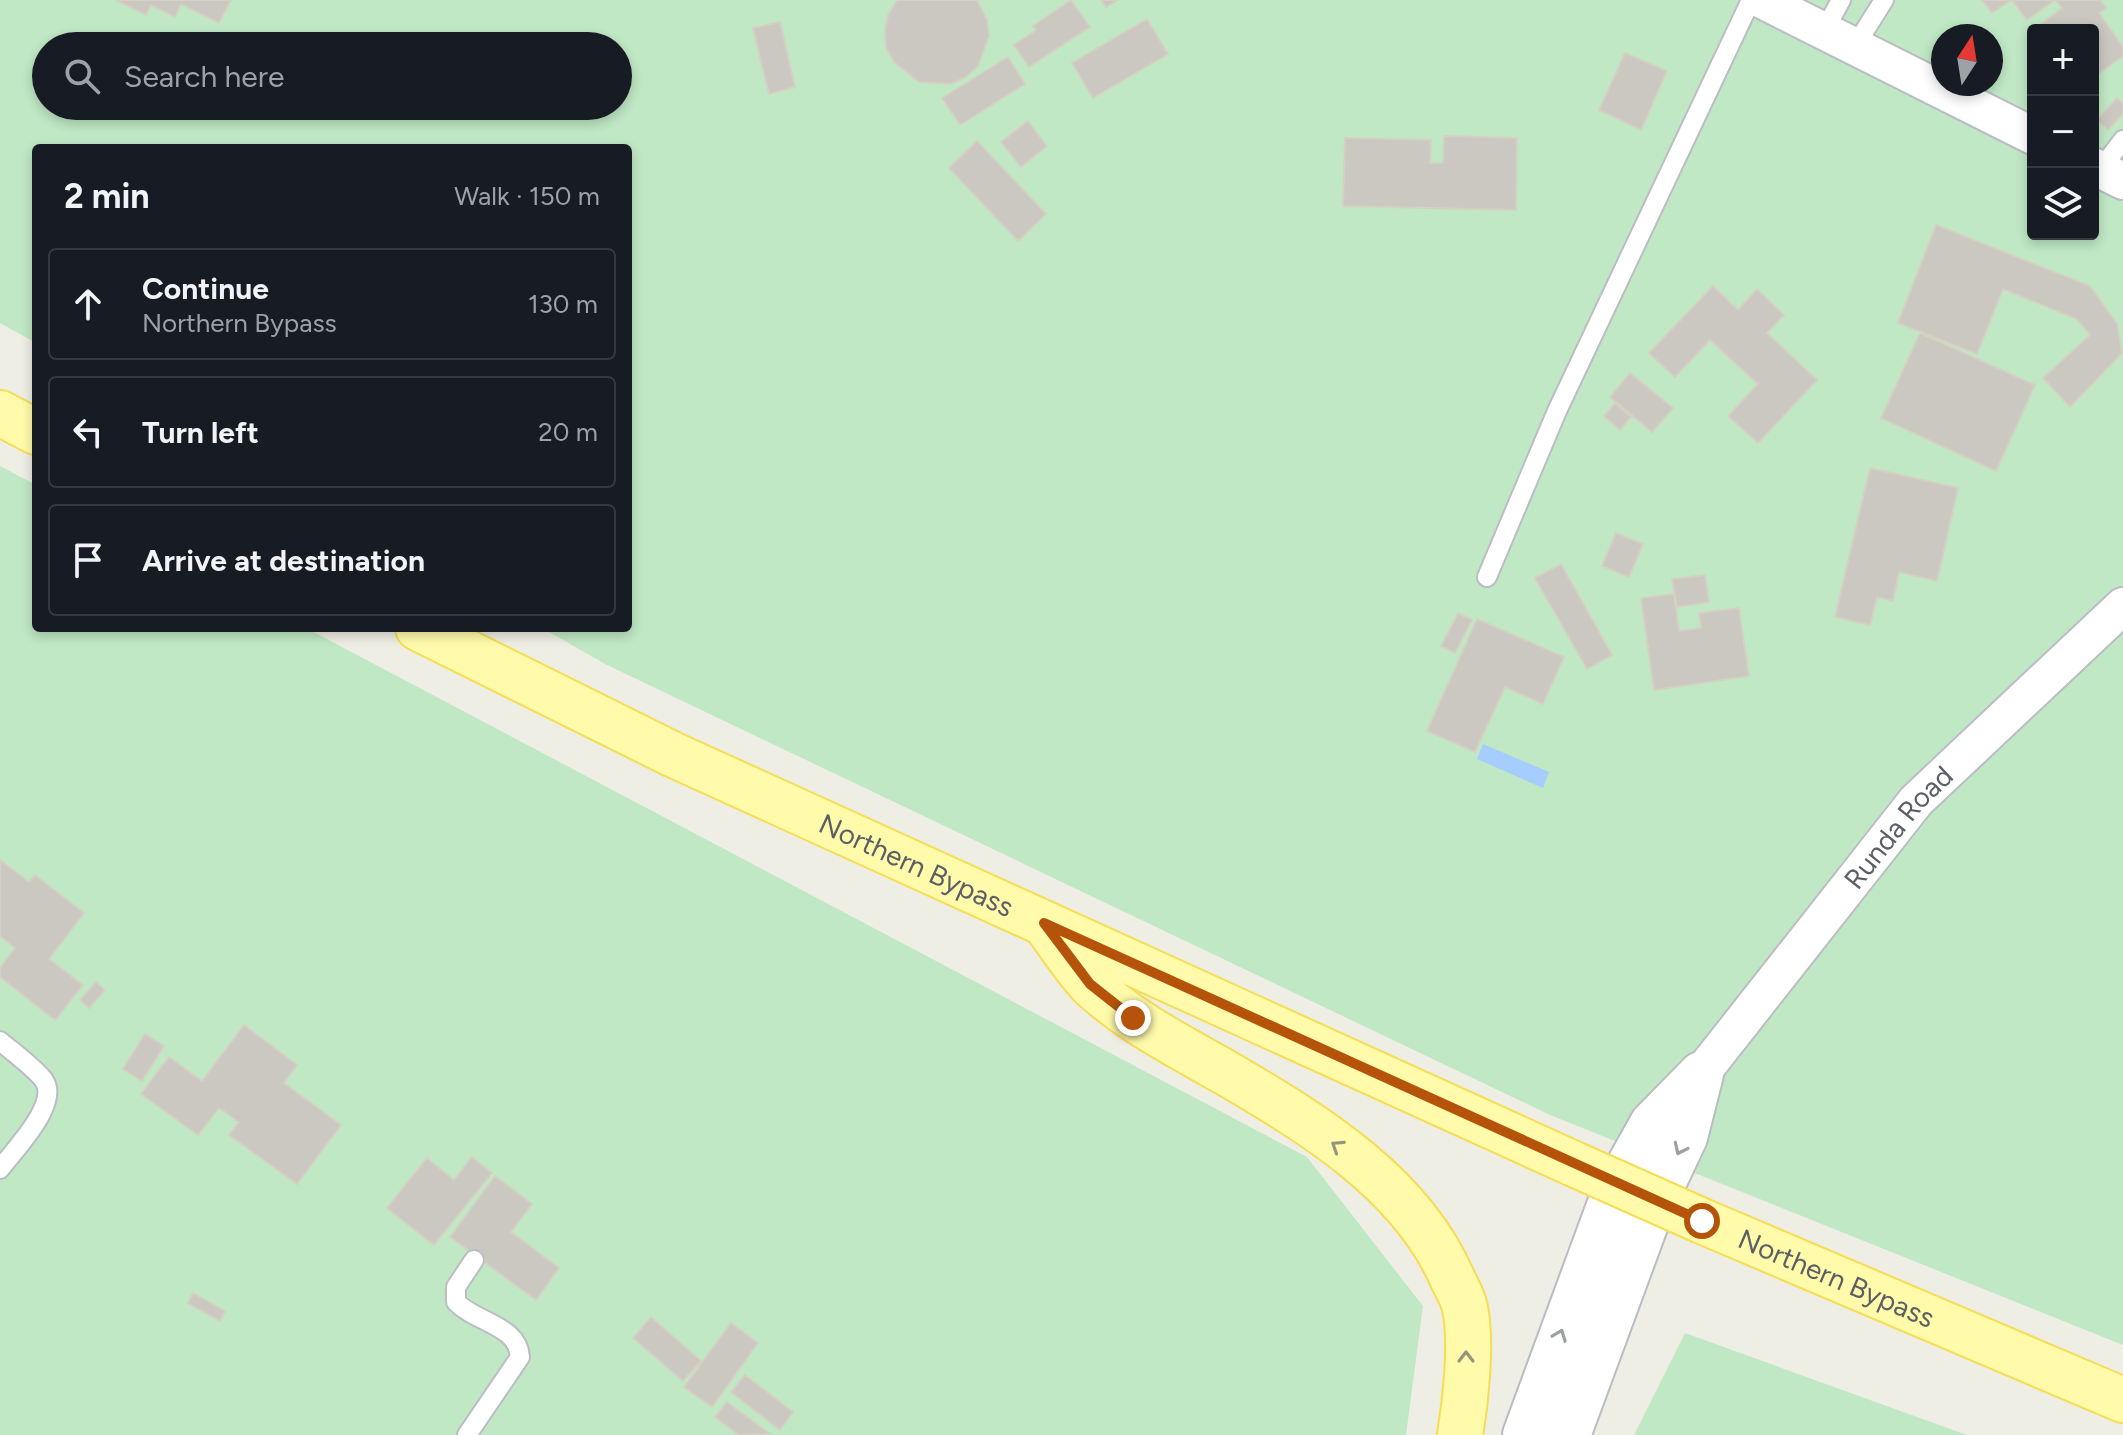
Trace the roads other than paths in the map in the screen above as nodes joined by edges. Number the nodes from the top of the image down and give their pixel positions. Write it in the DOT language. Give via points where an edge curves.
graph roads {
  1 [pos="1751,0"];
  2 [pos="1762,0"];
  3 [pos="1884,0"];
  4 [pos="1840,26"];
  5 [pos="2027,133"];
  6 [pos="2123,140"];
  7 [pos="2105,173"];
  8 [pos="0,413"];
  9 [pos="32,430"];
  10 [pos="1487,577"];
  11 [pos="2123,606"];
  12 [pos="426,632"];
  13 [pos="1044,923"];
  14 [pos="0,1041"];
  15 [pos="1701,1074"];
  16 [pos="0,1169"];
  17 [pos="474,1260"];
  18 [pos="2123,1400"];
  19 [pos="467,1435"];
  20 [pos="1460,1435"];
  21 [pos="1525,1435"];
  22 [pos="1568,1435"];
  1 -- 10 [label="lane" via="1557,411"];
  2 -- 4 [label="street"];
  3 -- 4 [label="lane"];
  4 -- 5 [label="street"];
  6 -- 7 [label="lane"];
  8 -- 9 [label="main road"];
  11 -- 15 [label="street, Runda Road" via="1916,801"];
  12 -- 13 [label="main road, Northern Bypass" via="674,755"];
  13 -- 18 [label="main road, Northern Bypass, bridge" via="1702,1221"];
  20 -- 13 [label="main road, one-way" via="1465,1307 1440,1250 1403,1200 1352,1155 1133,1018 1090,984"];
  14 -- 16 [label="lane" via="45,1081 49,1094 44,1110"];
  21 -- 15 [label="street, Runda Road, one-way" via="1615,1190 1652,1124"];
  15 -- 22 [label="street, Runda Road, one-way" via="1685,1137 1652,1207"];
  17 -- 19 [label="lane" via="456,1287 456,1302 510,1334 519,1344 520,1357"];
}
